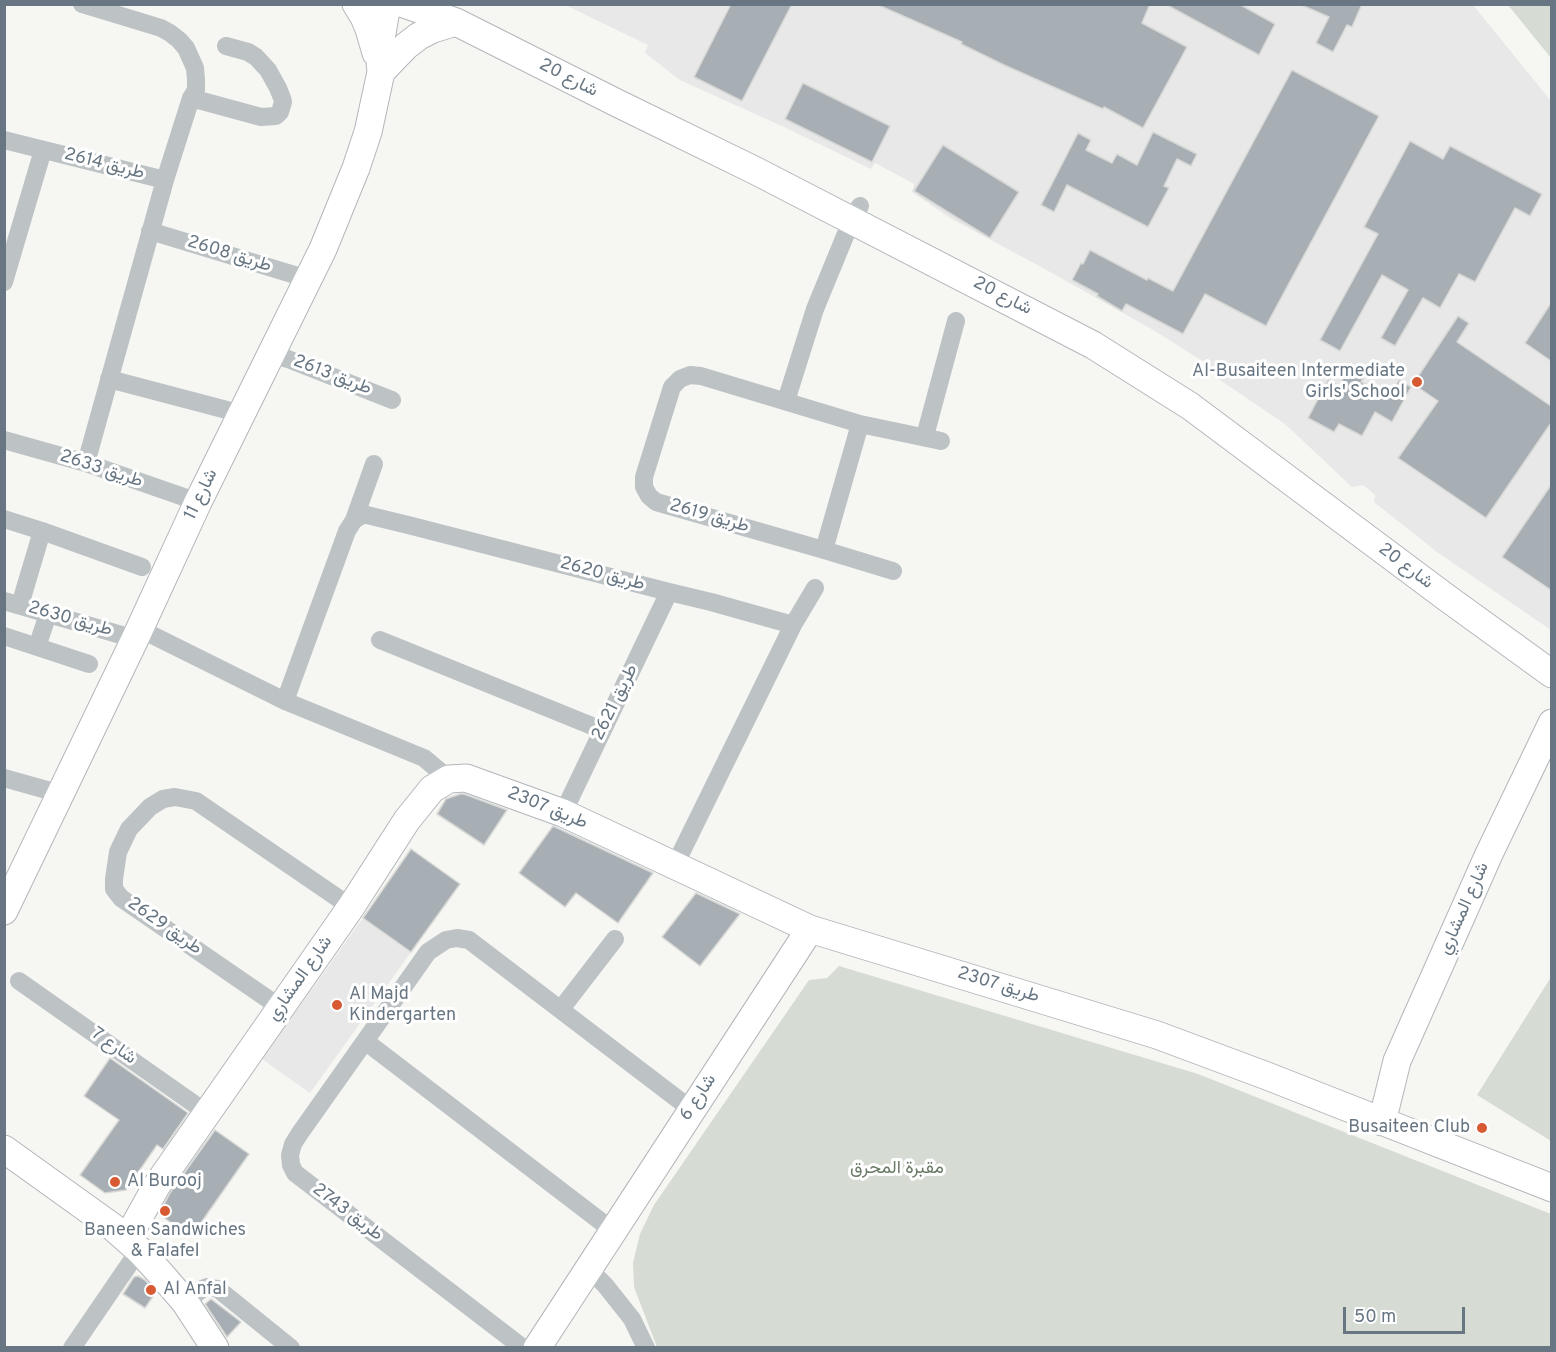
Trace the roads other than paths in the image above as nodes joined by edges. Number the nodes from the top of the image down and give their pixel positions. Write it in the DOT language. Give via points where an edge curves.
graph roads {
  1 [pos="82,4"];
  2 [pos="356,4"];
  3 [pos="387,4"];
  4 [pos="401,4"];
  5 [pos="458,13"];
  6 [pos="226,46"];
  7 [pos="381,72"];
  8 [pos="191,98"];
  9 [pos="4,140"];
  10 [pos="44,150"];
  11 [pos="165,180"];
  12 [pos="856,213"];
  13 [pos="150,231"];
  14 [pos="308,279"];
  15 [pos="4,282"];
  16 [pos="956,321"];
  17 [pos="271,354"];
  18 [pos="109,379"];
  19 [pos="392,400"];
  20 [pos="786,401"];
  21 [pos="242,414"];
  22 [pos="860,424"];
  23 [pos="4,440"];
  24 [pos="86,463"];
  25 [pos="374,464"];
  26 [pos="198,502"];
  27 [pos="4,519"];
  28 [pos="354,520"];
  29 [pos="42,531"];
  30 [pos="824,550"];
  31 [pos="142,567"];
  32 [pos="893,571"];
  33 [pos="815,588"];
  34 [pos="669,592"];
  35 [pos="12,603"];
  36 [pos="48,614"];
  37 [pos="793,626"];
  38 [pos="138,634"];
  39 [pos="4,636"];
  40 [pos="380,640"];
  41 [pos="37,647"];
  42 [pos="89,664"];
  43 [pos="1550,670"];
  44 [pos="285,701"];
  45 [pos="1551,723"];
  46 [pos="602,730"];
  47 [pos="1543,751"];
  48 [pos="4,777"];
  49 [pos="449,779"];
  50 [pos="61,794"];
  51 [pos="563,813"];
  52 [pos="675,865"];
  53 [pos="351,907"];
  54 [pos="4,912"];
  55 [pos="810,929"];
  56 [pos="615,939"];
  57 [pos="19,981"];
  58 [pos="281,1008"];
  59 [pos="561,1010"];
  60 [pos="365,1041"];
  61 [pos="692,1110"];
  62 [pos="207,1113"];
  63 [pos="1371,1117"];
  64 [pos="4,1149"];
  65 [pos="1551,1188"];
  66 [pos="612,1230"];
  67 [pos="127,1239"];
  68 [pos="583,1275"];
  69 [pos="185,1302"];
  70 [pos="78,1345"];
  71 [pos="215,1347"];
  72 [pos="291,1347"];
  73 [pos="523,1347"];
  74 [pos="537,1347"];
  75 [pos="646,1347"];
  1 -- 8 [label="street" via="161,28 179,40 195,68 196,90"];
  2 -- 7 [label="street" via="369,29"];
  3 -- 7 [label="street, شارع 11" via="379,51"];
  4 -- 5 [label="street, شارع 20"];
  4 -- 7 [label="street, شارع 11" via="391,55"];
  5 -- 7 [label="street" via="419,36"];
  5 -- 12 [label="street, شارع 20" via="504,25 609,90"];
  6 -- 8 [label="street" via="248,52 268,70 282,98 280,112 266,118"];
  7 -- 14 [label="street, شارع 11" via="356,168"];
  8 -- 11 [label="street"];
  9 -- 10 [label="street, طريق 2614"];
  10 -- 11 [label="street, طريق 2614"];
  10 -- 15 [label="street, طريق 2614"];
  11 -- 13 [label="street"];
  12 -- 20 [label="street" via="815,309"];
  12 -- 43 [label="street, شارع 20" via="1100,334 1199,392 1427,565"];
  13 -- 14 [label="street, طريق 2608"];
  13 -- 18 [label="street"];
  14 -- 17 [label="street, شارع 11"];
  16 -- 22 [label="street, طريق 2619" via="933,439"];
  17 -- 19 [label="street, طريق 2613"];
  17 -- 21 [label="street, شارع 11"];
  18 -- 21 [label="street"];
  18 -- 24 [label="street"];
  20 -- 22 [label="street, طريق 2619"];
  20 -- 30 [label="street, طريق 2619" via="701,376 680,379 672,387 644,477 645,487 656,502"];
  21 -- 26 [label="street, شارع 11"];
  22 -- 30 [label="street"];
  23 -- 24 [label="street, طريق 2633"];
  24 -- 26 [label="street, طريق 2633"];
  25 -- 28 [label="street"];
  26 -- 38 [label="street, شارع 11"];
  27 -- 29 [label="street"];
  28 -- 34 [label="street, طريق 2620" via="367,515 412,525"];
  28 -- 44 [label="street"];
  29 -- 31 [label="street"];
  29 -- 35 [label="street"];
  30 -- 32 [label="street, طريق 2619"];
  33 -- 37 [label="street"];
  34 -- 37 [label="street, طريق 2620"];
  34 -- 46 [label="street, طريق 2621"];
  35 -- 36 [label="street, طريق 2630"];
  36 -- 38 [label="street, طريق 2630"];
  36 -- 41 [label="street"];
  37 -- 52 [label="street"];
  38 -- 44 [label="street, طريق 2630"];
  38 -- 50 [label="street, شارع 11"];
  39 -- 41 [label="street"];
  40 -- 46 [label="street"];
  41 -- 42 [label="street"];
  44 -- 49 [label="street, طريق 2630" via="424,758"];
  45 -- 47 [label="street, شارع المشاري"];
  46 -- 51 [label="street, طريق 2621"];
  47 -- 63 [label="street, شارع المشاري" via="1489,855"];
  48 -- 50 [label="street"];
  49 -- 51 [label="street, طريق 2307" via="466,778"];
  49 -- 53 [label="street, شارع المشاري" via="432,789 407,820"];
  50 -- 54 [label="street, شارع 11"];
  51 -- 52 [label="street, طريق 2307"];
  52 -- 55 [label="street, طريق 2307"];
  53 -- 58 [label="street, شارع المشاري"];
  53 -- 58 [label="street, طريق 2629" via="196,801 175,796 163,799 129,830 118,852 114,879 114,889 121,898"];
  55 -- 61 [label="street, شارع 6"];
  55 -- 63 [label="street, طريق 2307" via="1157,1035"];
  56 -- 59 [label="street"];
  57 -- 62 [label="street, شارع 7"];
  58 -- 62 [label="street, شارع المشاري"];
  59 -- 60 [label="street, طريق 2743" via="469,940 457,938 428,952"];
  59 -- 61 [label="street, طريق 2743"];
  60 -- 66 [label="street"];
  60 -- 73 [label="street, طريق 2743" via="293,1144 290,1155 295,1173"];
  61 -- 66 [label="street, شارع 6"];
  62 -- 67 [label="street, شارع المشاري" via="157,1185"];
  63 -- 65 [label="street, طريق 2307"];
  64 -- 67 [label="street"];
  66 -- 68 [label="street, شارع 6"];
  67 -- 69 [label="street"];
  67 -- 70 [label="street"];
  68 -- 74 [label="street, شارع 6"];
  68 -- 75 [label="street" via="605,1285 632,1319"];
  69 -- 71 [label="street"];
  69 -- 72 [label="street" via="207,1287 218,1289"];
}
